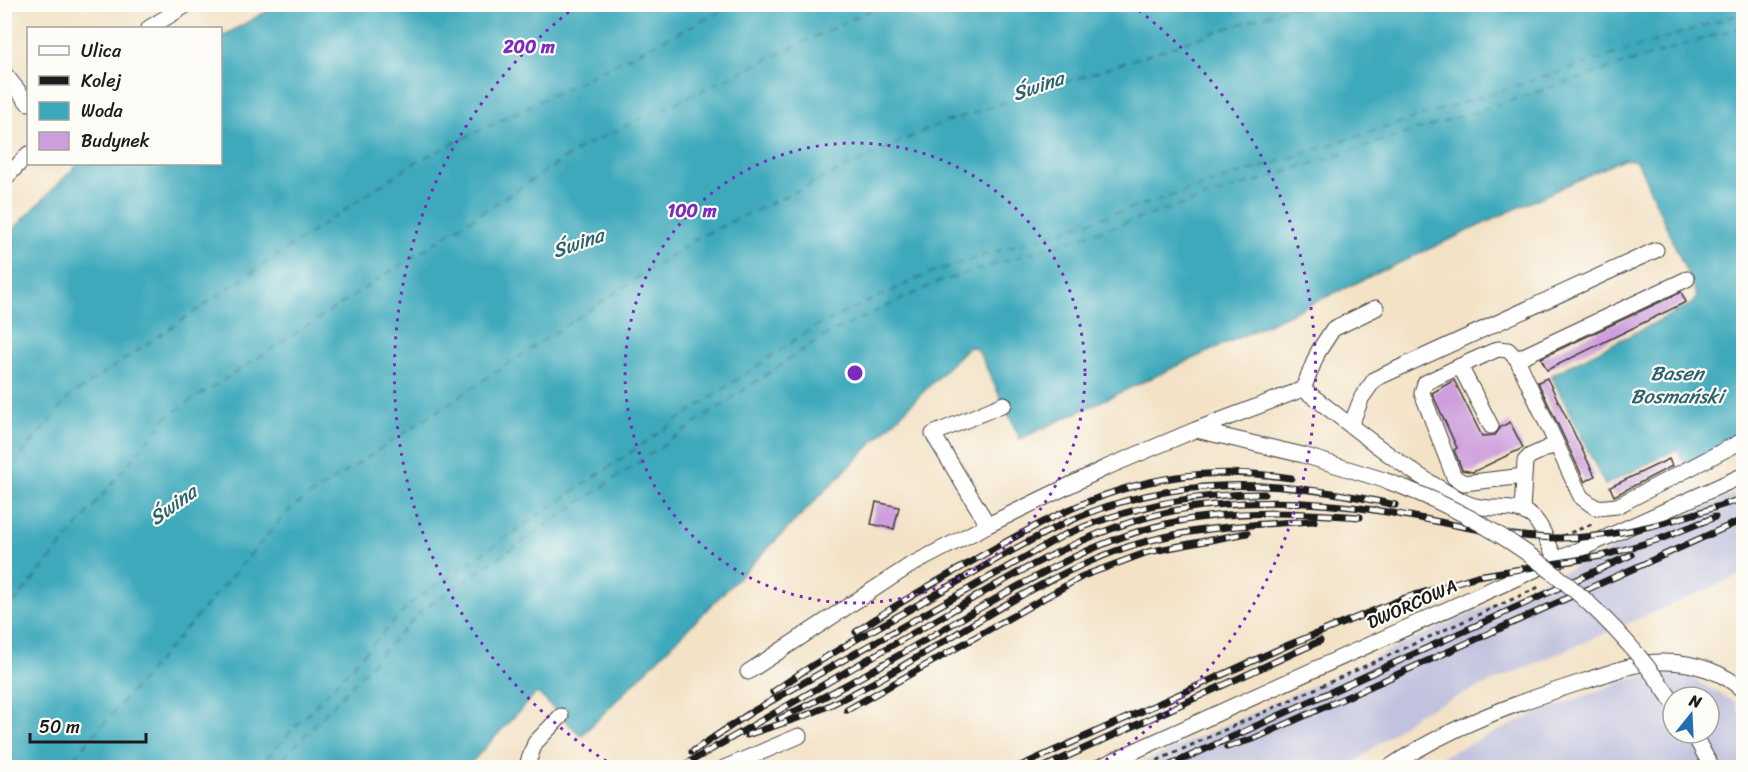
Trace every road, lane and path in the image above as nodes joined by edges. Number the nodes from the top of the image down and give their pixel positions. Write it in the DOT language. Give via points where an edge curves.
graph roads {
  1 [pos="189,4"];
  2 [pos="151,27"];
  3 [pos="4,73"];
  4 [pos="27,102"];
  5 [pos="27,155"];
  6 [pos="4,180"];
  7 [pos="1656,250"];
  8 [pos="1687,279"];
  9 [pos="1376,308"];
  10 [pos="1517,359"];
  11 [pos="1461,366"];
  12 [pos="1304,389"];
  13 [pos="1004,404"];
  14 [pos="1351,425"];
  15 [pos="1491,426"];
  16 [pos="1195,430"];
  17 [pos="1743,440"];
  18 [pos="1554,445"];
  19 [pos="1743,475"];
  20 [pos="1524,476"];
  21 [pos="1522,510"];
  22 [pos="988,525"];
  23 [pos="1557,561"];
  24 [pos="1534,588"];
  25 [pos="748,672"];
  26 [pos="1740,683"];
  27 [pos="1661,686"];
  28 [pos="561,716"];
  29 [pos="799,736"];
  30 [pos="1700,745"];
  31 [pos="729,766"];
  32 [pos="526,768"];
  33 [pos="1097,768"];
  34 [pos="1141,768"];
  35 [pos="1388,768"];
  36 [pos="1712,768"];
  1 -- 2 [label="street"];
  3 -- 4 [label="street"];
  5 -- 6 [label="street"];
  7 -- 14 [label="street" via="1375,379 1362,397"];
  8 -- 10 [label="street"];
  9 -- 12 [label="street" via="1334,329 1318,352"];
  10 -- 11 [label="street" via="1508,350 1498,349"];
  10 -- 18 [label="street"];
  11 -- 15 [label="street"];
  11 -- 20 [label="street" via="1422,387 1454,477 1464,483"];
  12 -- 14 [label="street"];
  12 -- 16 [label="street"];
  13 -- 22 [label="street" via="933,435"];
  14 -- 21 [label="street" via="1417,475 1466,504 1487,510"];
  16 -- 22 [label="street" via="1105,468"];
  16 -- 27 [label="street, bridge" via="1303,455 1384,480 1482,524 1553,572 1627,642"];
  17 -- 18 [label="street" via="1610,509 1596,508 1581,497"];
  18 -- 20 [label="street" via="1525,461"];
  19 -- 23 [label="street, DWORCOWA"];
  20 -- 21 [label="street"];
  21 -- 23 [label="street" via="1541,525 1546,545"];
  22 -- 25 [label="street" via="909,566"];
  23 -- 33 [label="street, DWORCOWA"];
  24 -- 34 [label="path"];
  26 -- 35 [label="street" via="1683,663 1663,661 1628,667 1492,713 1419,747"];
  28 -- 32 [label="street" via="535,743"];
  29 -- 31 [label="street"];
  30 -- 36 [label="street"];
}
